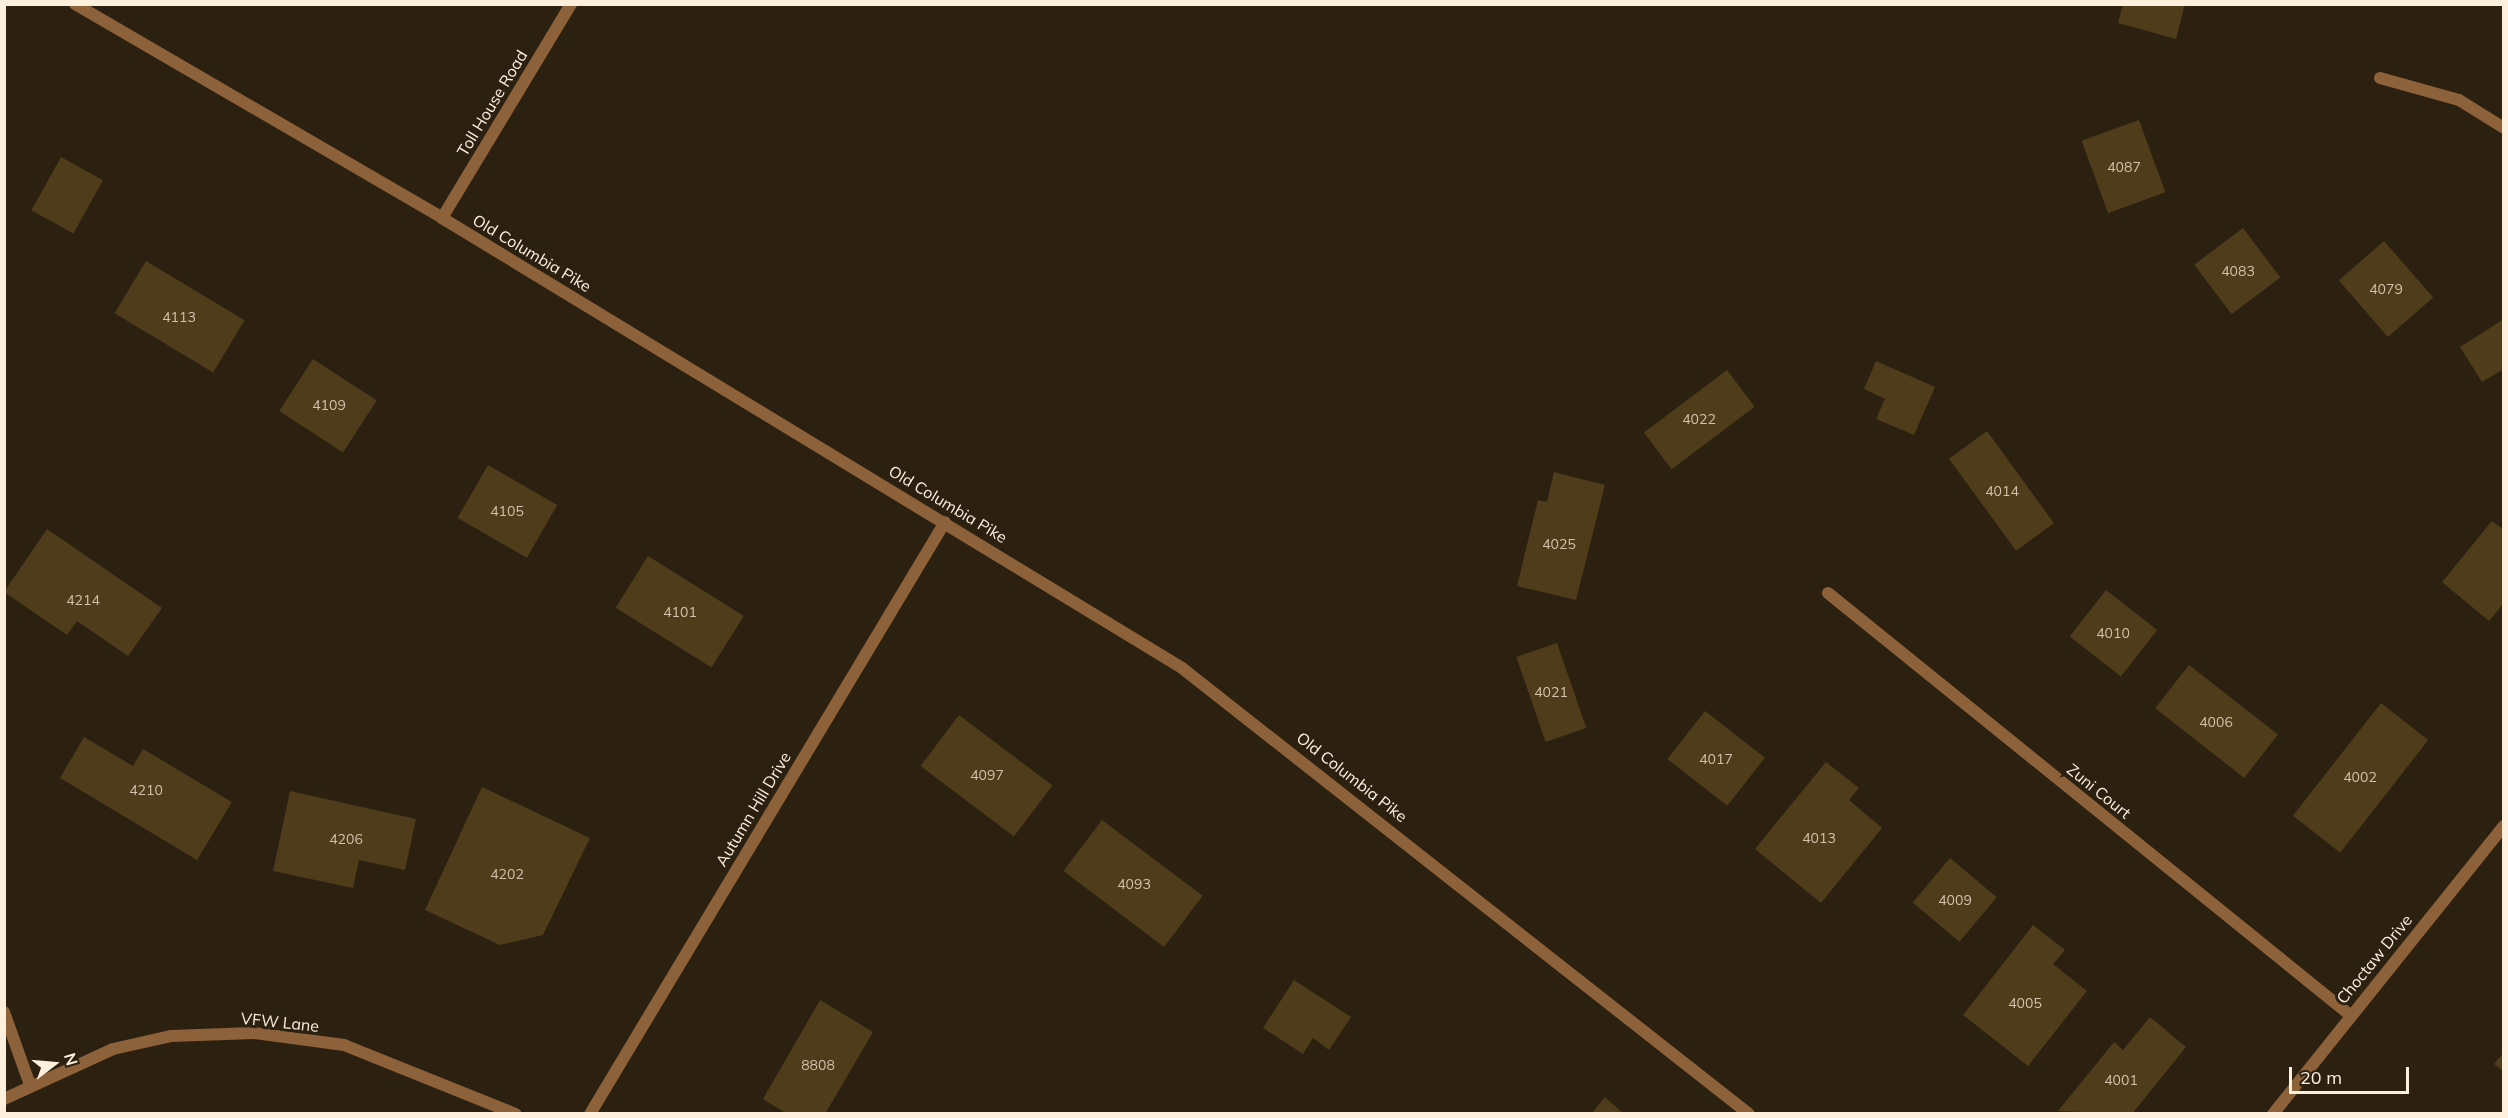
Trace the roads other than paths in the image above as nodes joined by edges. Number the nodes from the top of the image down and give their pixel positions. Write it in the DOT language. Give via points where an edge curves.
graph roads {
  1 [pos="75,4"];
  2 [pos="571,4"];
  3 [pos="2380,78"];
  4 [pos="2504,128"];
  5 [pos="442,218"];
  6 [pos="945,522"];
  7 [pos="1828,593"];
  8 [pos="2504,826"];
  9 [pos="4,1012"];
  10 [pos="2350,1015"];
  11 [pos="30,1085"];
  12 [pos="4,1099"];
  13 [pos="516,1113"];
  14 [pos="590,1113"];
  15 [pos="1749,1113"];
  16 [pos="2272,1113"];
  1 -- 5 [label="street, Old Columbia Pike"];
  2 -- 5 [label="street, Toll House Road"];
  3 -- 4 [label="street" via="2459,100"];
  5 -- 6 [label="street, Old Columbia Pike"];
  6 -- 14 [label="street, Autumn Hill Drive"];
  6 -- 15 [label="street, Old Columbia Pike" via="1182,668"];
  7 -- 10 [label="street, Zuni Court"];
  8 -- 10 [label="street, Choctaw Drive"];
  9 -- 11 [label="street"];
  10 -- 16 [label="street, Choctaw Drive"];
  11 -- 12 [label="street, VFW Lane"];
  11 -- 13 [label="street, VFW Lane" via="113,1049 171,1036 254,1033 344,1046"];
}
